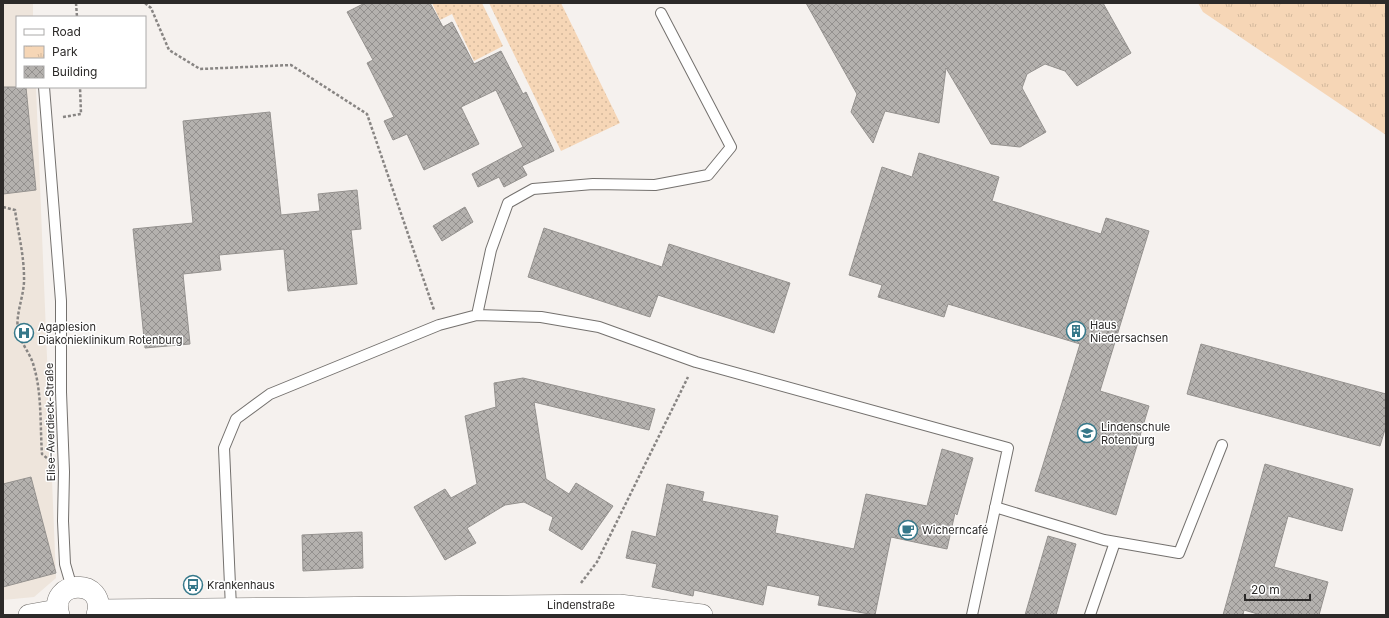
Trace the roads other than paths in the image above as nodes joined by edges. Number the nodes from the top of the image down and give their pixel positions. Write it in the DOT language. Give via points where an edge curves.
graph roads {
  1 [pos="661,13"];
  2 [pos="44,88"];
  3 [pos="477,315"];
  4 [pos="1222,445"];
  5 [pos="995,506"];
  6 [pos="1114,542"];
  7 [pos="72,588"];
  8 [pos="231,608"];
  9 [pos="58,613"];
  10 [pos="98,613"];
  11 [pos="29,615"];
  12 [pos="702,615"];
  13 [pos="972,615"];
  14 [pos="1090,615"];
  1 -- 3 [label="lane" via="731,147 708,175 655,185 593,184 533,189 508,203 491,250"];
  2 -- 7 [label="lane, Elise-Averdieck-Straße" via="61,301 65,564"];
  3 -- 5 [label="lane" via="541,317 599,327 696,362 1008,448"];
  3 -- 8 [label="lane" via="439,325 270,394 236,419 224,448"];
  4 -- 6 [label="lane" via="1178,553"];
  5 -- 6 [label="lane"];
  5 -- 13 [label="lane"];
  6 -- 14 [label="lane"];
  7 -- 9 [label="street" via="60,596"];
  7 -- 10 [label="street" via="84,587 89,590 97,599"];
  8 -- 10 [label="street, Lindenstraße"];
  8 -- 12 [label="street, Lindenstraße" via="618,605"];
  9 -- 11 [label="street"];
}
